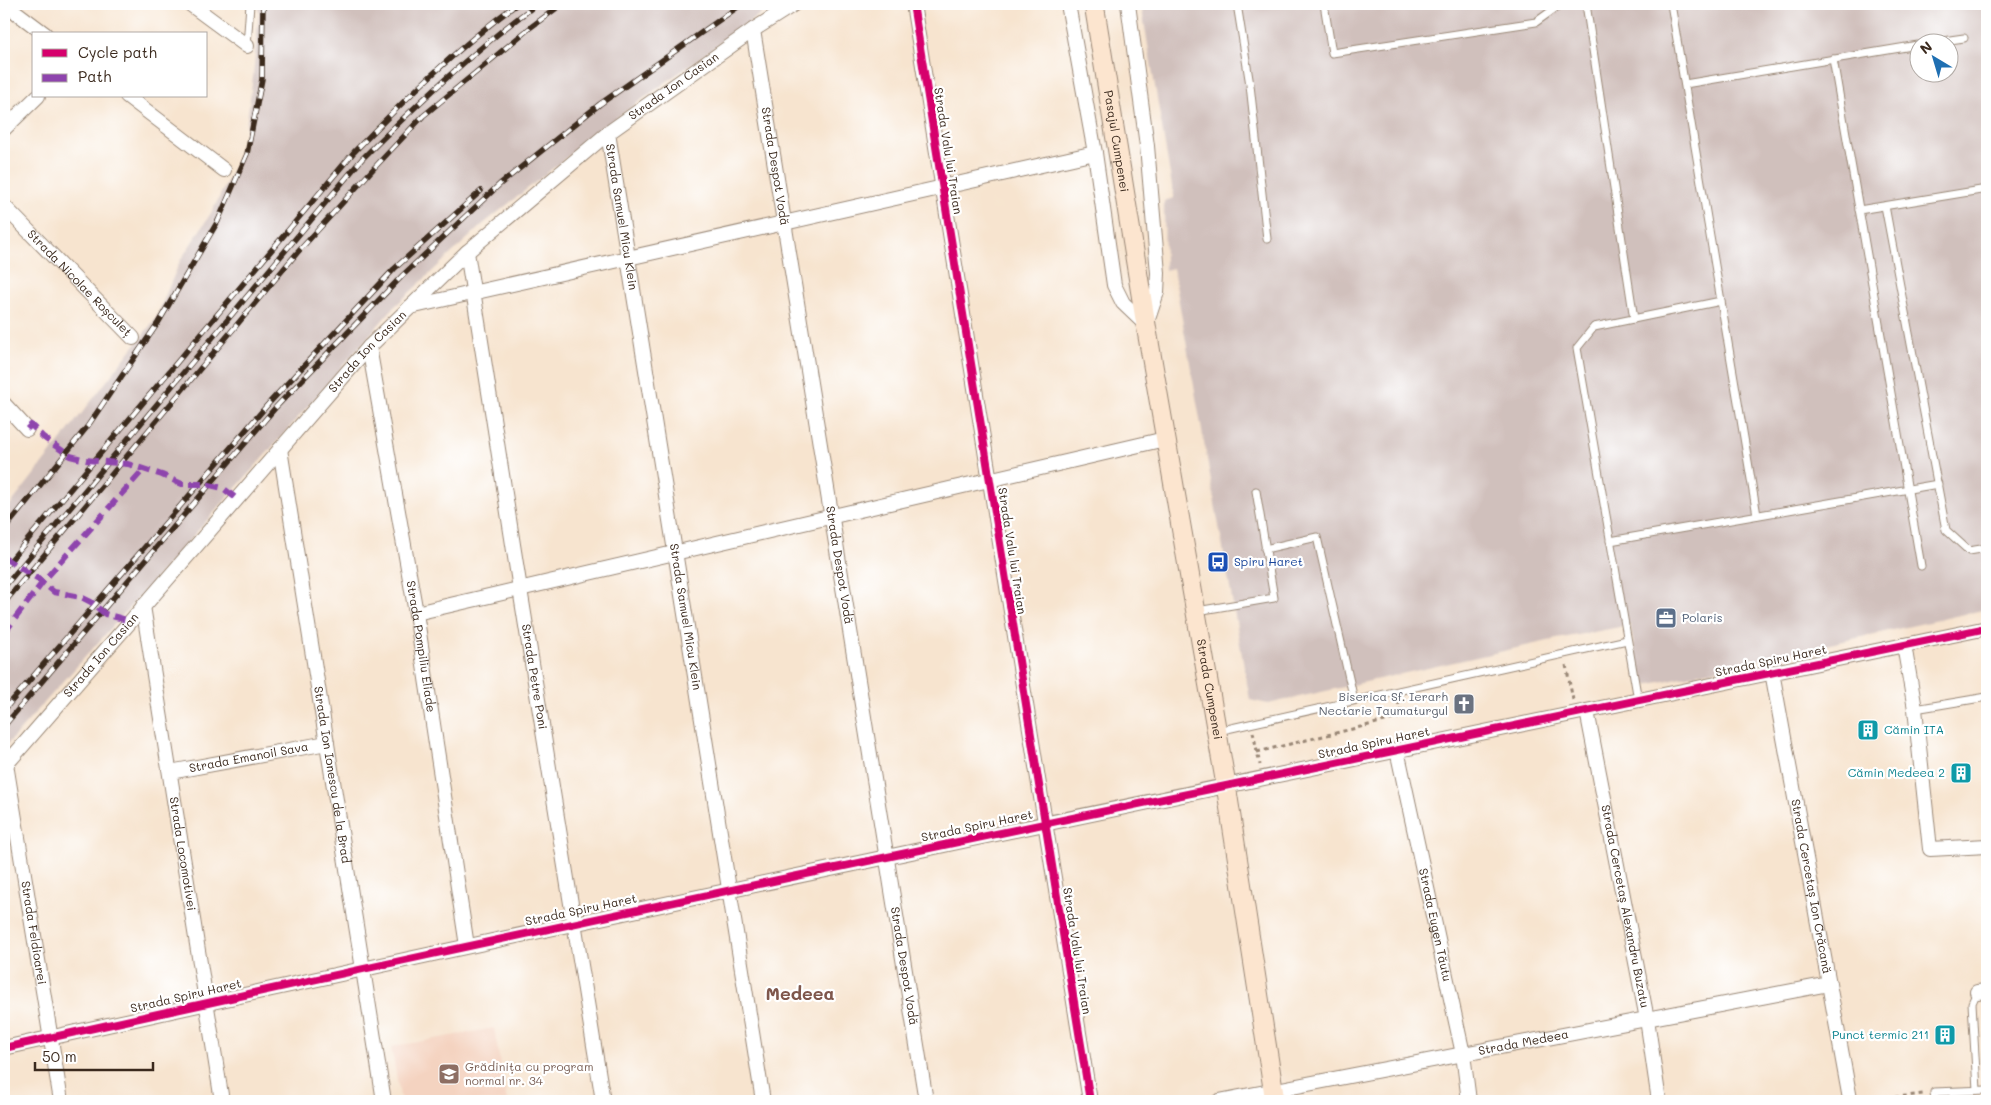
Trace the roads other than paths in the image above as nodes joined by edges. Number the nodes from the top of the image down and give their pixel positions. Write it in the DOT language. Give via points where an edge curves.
graph roads {
  1 [pos="6,4"];
  2 [pos="190,4"];
  3 [pos="250,4"];
  4 [pos="794,4"];
  5 [pos="913,4"];
  6 [pos="1068,4"];
  7 [pos="1094,4"];
  8 [pos="1128,4"];
  9 [pos="1237,4"];
  10 [pos="1324,4"];
  11 [pos="1561,4"];
  12 [pos="1586,4"];
  13 [pos="1671,4"];
  14 [pos="753,30"];
  15 [pos="42,32"];
  16 [pos="1964,38"];
  17 [pos="1958,39"];
  18 [pos="248,46"];
  19 [pos="1908,47"];
  20 [pos="1833,59"];
  21 [pos="1685,84"];
  22 [pos="36,98"];
  23 [pos="130,98"];
  24 [pos="4,129"];
  25 [pos="608,133"];
  26 [pos="1095,153"];
  27 [pos="224,170"];
  28 [pos="943,187"];
  29 [pos="1987,189"];
  30 [pos="4,206"];
  31 [pos="1885,206"];
  32 [pos="1859,210"];
  33 [pos="784,223"];
  34 [pos="1267,239"];
  35 [pos="467,252"];
  36 [pos="628,258"];
  37 [pos="1139,278"];
  38 [pos="473,293"];
  39 [pos="1721,302"];
  40 [pos="410,308"];
  41 [pos="1634,319"];
  42 [pos="1146,325"];
  43 [pos="134,338"];
  44 [pos="369,347"];
  45 [pos="4,404"];
  46 [pos="27,429"];
  47 [pos="1165,439"];
  48 [pos="280,449"];
  49 [pos="990,480"];
  50 [pos="1938,484"];
  51 [pos="1908,489"];
  52 [pos="1256,492"];
  53 [pos="1757,515"];
  54 [pos="832,517"];
  55 [pos="1610,541"];
  56 [pos="1987,548"];
  57 [pos="1266,549"];
  58 [pos="675,553"];
  59 [pos="1921,566"];
  60 [pos="520,589"];
  61 [pos="143,606"];
  62 [pos="1196,612"];
  63 [pos="416,613"];
  64 [pos="1987,628"];
  65 [pos="1627,640"];
  66 [pos="1904,645"];
  67 [pos="1772,672"];
  68 [pos="1987,697"];
  69 [pos="1354,700"];
  70 [pos="1638,700"];
  71 [pos="1915,709"];
  72 [pos="1582,712"];
  73 [pos="1217,731"];
  74 [pos="327,743"];
  75 [pos="1397,750"];
  76 [pos="5,765"];
  77 [pos="170,772"];
  78 [pos="1226,785"];
  79 [pos="1045,823"];
  80 [pos="1987,846"];
  81 [pos="887,856"];
  82 [pos="729,890"];
  83 [pos="574,923"];
  84 [pos="467,946"];
  85 [pos="363,968"];
  86 [pos="1829,984"];
  87 [pos="1982,992"];
  88 [pos="207,1003"];
  89 [pos="1647,1019"];
  90 [pos="51,1038"];
  91 [pos="4,1048"];
  92 [pos="1463,1054"];
  93 [pos="1977,1090"];
  94 [pos="1987,1090"];
  95 [pos="1274,1096"];
  96 [pos="1856,1100"];
  97 [pos="61,1101"];
  98 [pos="222,1101"];
  99 [pos="384,1101"];
  100 [pos="603,1101"];
  101 [pos="763,1101"];
  102 [pos="926,1101"];
  103 [pos="1090,1101"];
  104 [pos="1219,1101"];
  105 [pos="1468,1101"];
  106 [pos="1658,1101"];
  107 [pos="1934,1101"];
  1 -- 15 [label="street"];
  2 -- 18 [label="street"];
  3 -- 18 [label="lane"];
  4 -- 14 [label="street, Strada Ion Casian"];
  5 -- 28 [label="street, Strada Valu lui Traian"];
  6 -- 26 [label="street"];
  7 -- 37 [label="main road, Pasajul Cumpenei"];
  8 -- 42 [label="street" via="1147,146 1158,273 1157,292"];
  9 -- 34 [label="lane" via="1250,85"];
  10 -- 11 [label="lane" via="1332,53 1536,22"];
  12 -- 41 [label="lane"];
  13 -- 21 [label="lane"];
  14 -- 25 [label="street, Strada Ion Casian"];
  14 -- 33 [label="street, Strada Despot Vodă"];
  16 -- 17 [label="lane"];
  19 -- 20 [label="lane"];
  20 -- 21 [label="lane"];
  20 -- 32 [label="lane"];
  21 -- 39 [label="lane"];
  22 -- 24 [label="street"];
  23 -- 27 [label="street"];
  25 -- 35 [label="street, Strada Ion Casian"];
  25 -- 36 [label="street, Strada Samuel Micu Klein"];
  26 -- 28 [label="street"];
  26 -- 42 [label="street" via="1114,285 1123,303"];
  28 -- 33 [label="street"];
  28 -- 49 [label="street, Strada Valu lui Traian"];
  29 -- 31 [label="lane"];
  30 -- 43 [label="street, Strada Nicolae Roșculeț"];
  31 -- 32 [label="lane"];
  31 -- 50 [label="lane"];
  32 -- 51 [label="lane"];
  33 -- 36 [label="street"];
  33 -- 54 [label="street, Strada Despot Vodă"];
  35 -- 38 [label="street, Strada Petre Poni"];
  35 -- 40 [label="street, Strada Ion Casian"];
  36 -- 38 [label="street"];
  36 -- 58 [label="street, Strada Samuel Micu Klein"];
  37 -- 42 [label="main road, Strada Cumpenei"];
  38 -- 40 [label="street"];
  38 -- 60 [label="street, Strada Petre Poni"];
  39 -- 41 [label="lane"];
  39 -- 53 [label="lane"];
  40 -- 44 [label="street, Strada Ion Casian"];
  41 -- 55 [label="lane" via="1594,327 1577,348"];
  42 -- 47 [label="main road, Strada Cumpenei"];
  44 -- 48 [label="street, Strada Ion Casian"];
  44 -- 63 [label="street, Strada Pompiliu Eliade"];
  45 -- 46 [label="street"];
  47 -- 49 [label="street"];
  47 -- 62 [label="main road, Strada Cumpenei"];
  48 -- 61 [label="street, Strada Ion Casian"];
  48 -- 74 [label="street, Strada Ion Ionescu de la Brad"];
  49 -- 54 [label="street"];
  49 -- 79 [label="street, Strada Valu lui Traian"];
  50 -- 51 [label="lane"];
  50 -- 56 [label="lane" via="1946,530 1969,551"];
  51 -- 53 [label="lane"];
  51 -- 59 [label="lane"];
  52 -- 57 [label="lane"];
  53 -- 55 [label="lane"];
  54 -- 58 [label="street"];
  54 -- 81 [label="street, Strada Despot Vodă"];
  55 -- 65 [label="lane"];
  57 -- 62 [label="lane" via="1274,598"];
  57 -- 69 [label="lane" via="1317,537"];
  58 -- 60 [label="street"];
  58 -- 82 [label="street, Strada Samuel Micu Klein"];
  60 -- 63 [label="street"];
  60 -- 83 [label="street, Strada Petre Poni"];
  61 -- 76 [label="street, Strada Ion Casian"];
  61 -- 77 [label="street, Strada Locomotivei"];
  62 -- 73 [label="main road, Strada Cumpenei"];
  63 -- 84 [label="street, Strada Pompiliu Eliade"];
  64 -- 66 [label="street, Strada Spiru Haret"];
  65 -- 69 [label="lane"];
  65 -- 70 [label="lane"];
  66 -- 67 [label="street, Strada Spiru Haret"];
  66 -- 71 [label="street"];
  67 -- 70 [label="street, Strada Spiru Haret"];
  67 -- 86 [label="street, Strada Cercetaș Ion Crăcană"];
  68 -- 71 [label="lane"];
  69 -- 73 [label="lane"];
  70 -- 72 [label="street, Strada Spiru Haret"];
  71 -- 80 [label="street" via="1930,849"];
  72 -- 75 [label="street, Strada Spiru Haret"];
  72 -- 89 [label="street, Strada Cercetaș Alexandru Buzatu"];
  73 -- 78 [label="main road, Strada Cumpenei"];
  74 -- 77 [label="street, Strada Emanoil Sava"];
  74 -- 85 [label="street, Strada Ion Ionescu de la Brad"];
  75 -- 78 [label="street, Strada Spiru Haret"];
  75 -- 92 [label="street, Strada Eugen Tăutu"];
  76 -- 90 [label="street, Strada Feldioarei"];
  77 -- 88 [label="street, Strada Locomotivei"];
  78 -- 79 [label="street, Strada Spiru Haret"];
  78 -- 95 [label="main road, Strada Cumpenei"];
  79 -- 81 [label="street, Strada Spiru Haret"];
  79 -- 103 [label="street, Strada Valu lui Traian"];
  81 -- 82 [label="street, Strada Spiru Haret"];
  81 -- 102 [label="street, Strada Despot Vodă"];
  82 -- 83 [label="street, Strada Spiru Haret"];
  82 -- 101 [label="street, Strada Samuel Micu Klein"];
  83 -- 84 [label="street, Strada Spiru Haret"];
  83 -- 100 [label="street, Strada Petre Poni"];
  84 -- 85 [label="street, Strada Spiru Haret"];
  85 -- 88 [label="street, Strada Spiru Haret"];
  85 -- 99 [label="street, Strada Ion Ionescu de la Brad"];
  86 -- 89 [label="street, Strada Medeea"];
  86 -- 96 [label="street, Strada Cercetaș Ion Crăcană"];
  87 -- 93 [label="lane" via="1972,1003"];
  88 -- 90 [label="street, Strada Spiru Haret"];
  88 -- 98 [label="street, Strada Locomotivei"];
  89 -- 92 [label="street, Strada Medeea"];
  89 -- 106 [label="street, Strada Cercetaș Alexandru Buzatu"];
  90 -- 91 [label="street, Strada Spiru Haret"];
  90 -- 97 [label="street, Strada Feldioarei"];
  92 -- 95 [label="street, Strada Medeea"];
  92 -- 105 [label="street, Strada Eugen Tăutu"];
  93 -- 94 [label="lane"];
  93 -- 107 [label="lane" via="1934,1092"];
  95 -- 104 [label="street, Strada Medeea"];
}
